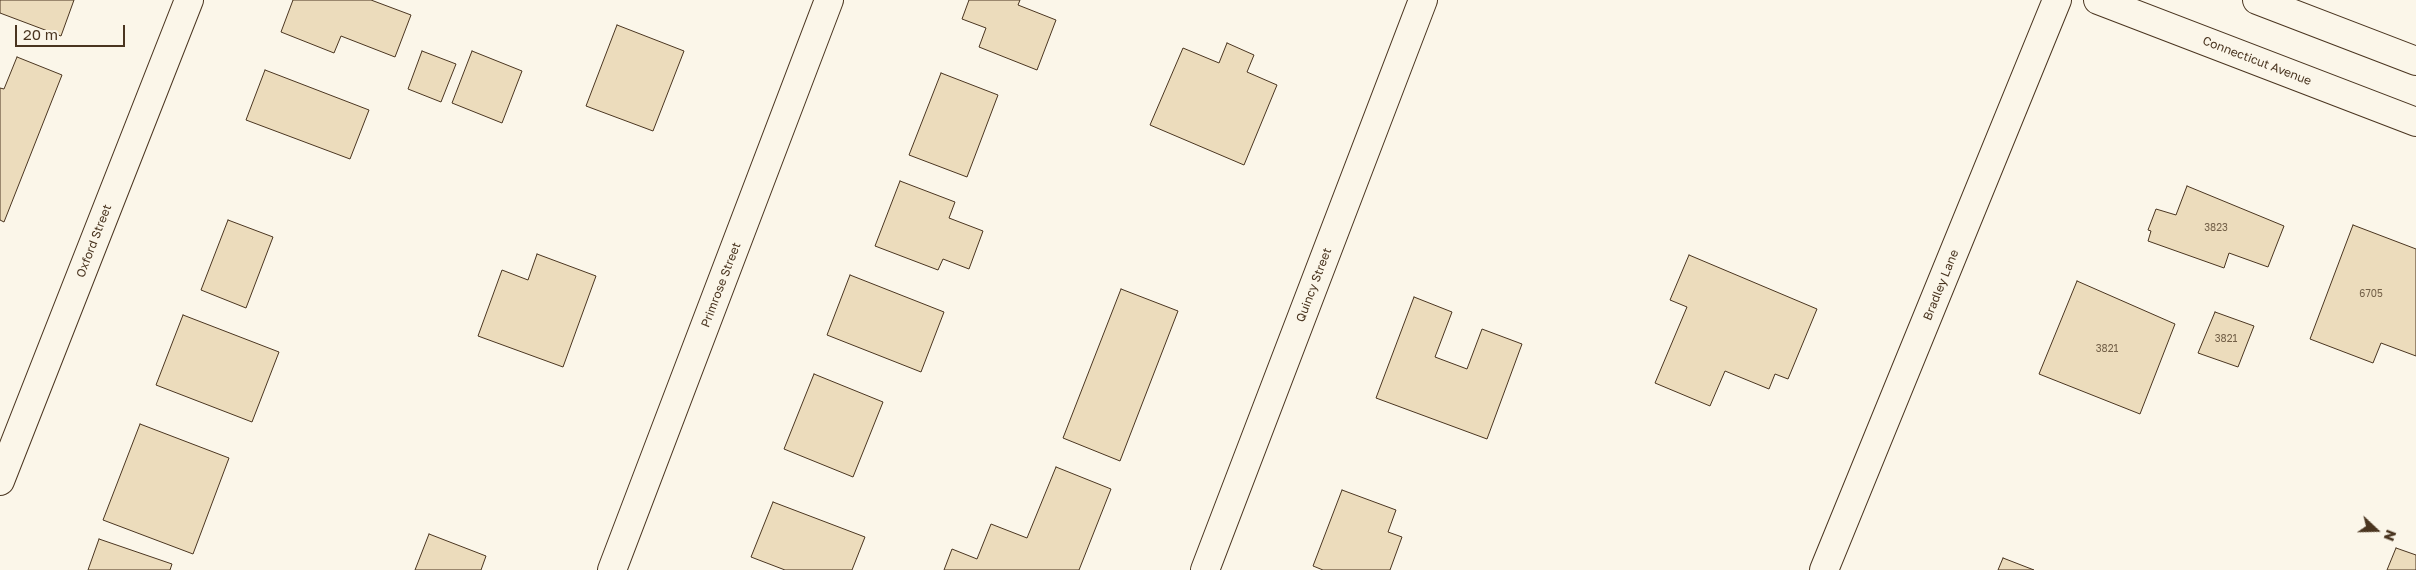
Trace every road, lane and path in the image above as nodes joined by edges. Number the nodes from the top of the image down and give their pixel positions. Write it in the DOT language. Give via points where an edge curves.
graph roads {
  1 [pos="189,0"];
  2 [pos="829,0"];
  3 [pos="1423,0"];
  4 [pos="2057,0"];
  5 [pos="2098,0"];
  6 [pos="2257,0"];
  7 [pos="2416,61"];
  8 [pos="2416,122"];
  9 [pos="0,481"];
  10 [pos="612,570"];
  11 [pos="1205,570"];
  12 [pos="1824,570"];
  1 -- 9 [label="street, Oxford Street"];
  2 -- 10 [label="street, Primrose Street"];
  3 -- 11 [label="street, Quincy Street"];
  4 -- 12 [label="street, Bradley Lane"];
  5 -- 8 [label="street, Connecticut Avenue"];
  6 -- 7 [label="street"];
}
